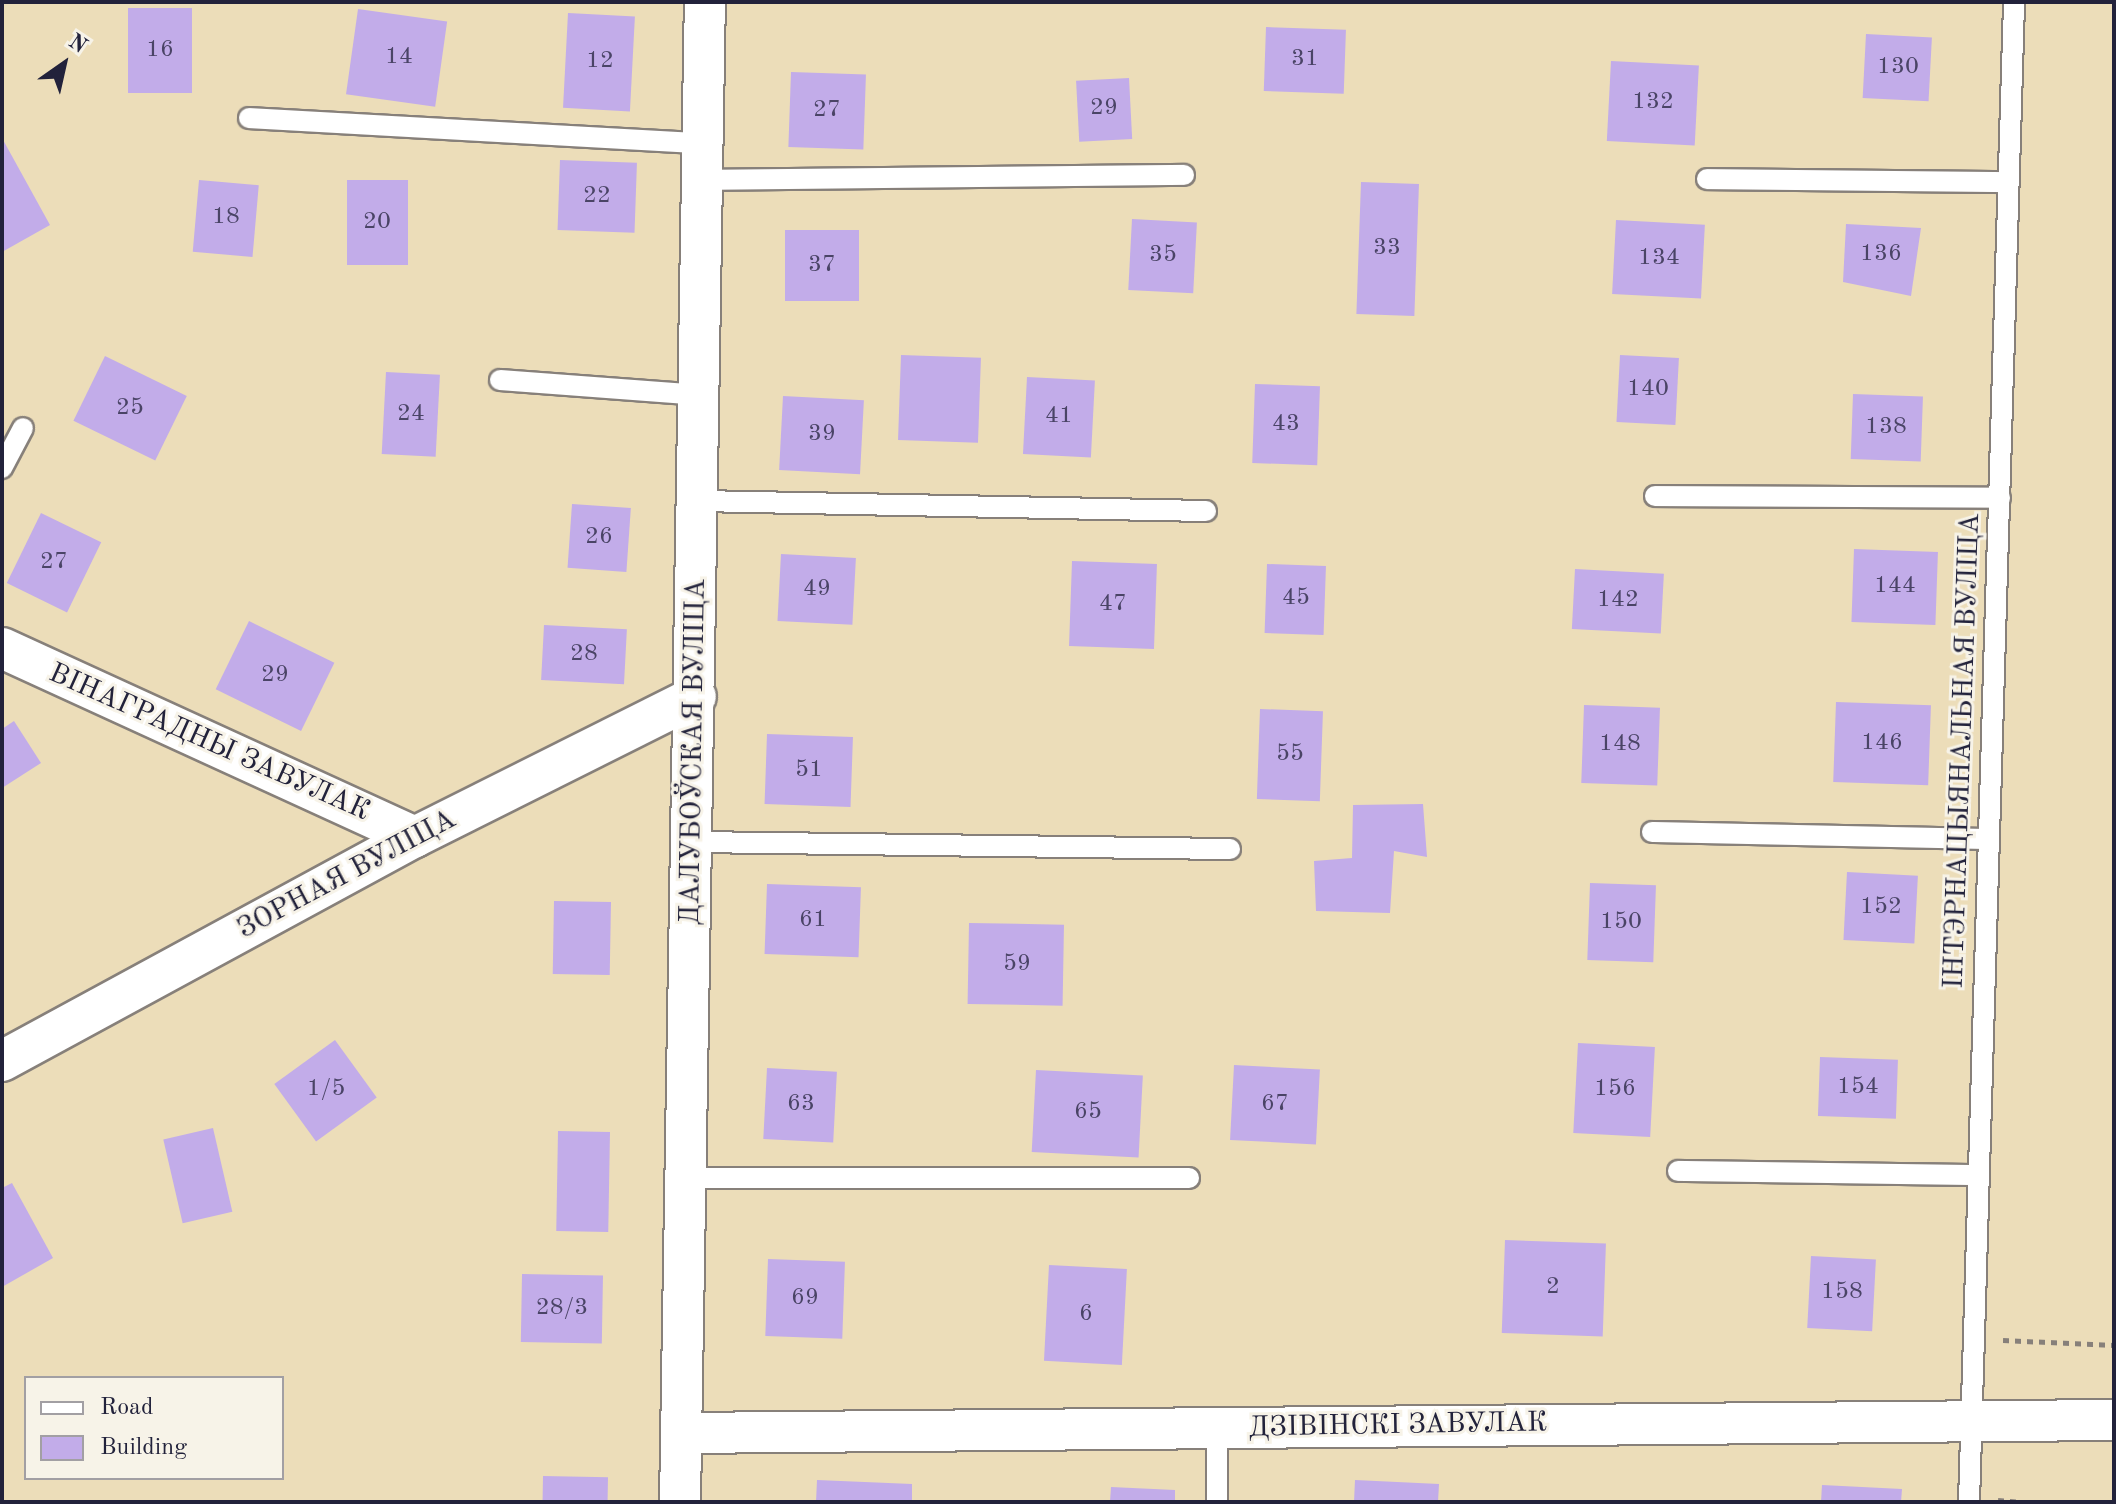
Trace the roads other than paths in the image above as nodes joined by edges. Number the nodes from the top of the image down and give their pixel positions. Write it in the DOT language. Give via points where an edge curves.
graph roads {
  1 [pos="705,2"];
  2 [pos="2014,2"];
  3 [pos="249,118"];
  4 [pos="703,161"];
  5 [pos="1184,175"];
  6 [pos="1707,179"];
  7 [pos="2008,182"];
  8 [pos="500,380"];
  9 [pos="700,395"];
  10 [pos="23,428"];
  11 [pos="2,468"];
  12 [pos="1655,496"];
  13 [pos="2000,498"];
  14 [pos="699,501"];
  15 [pos="1206,511"];
  16 [pos="2,648"];
  17 [pos="696,696"];
  18 [pos="1652,832"];
  19 [pos="415,837"];
  20 [pos="1988,839"];
  21 [pos="693,842"];
  22 [pos="1230,849"];
  23 [pos="2,1061"];
  24 [pos="1678,1171"];
  25 [pos="1978,1175"];
  26 [pos="685,1178"];
  27 [pos="1189,1178"];
  28 [pos="2114,1420"];
  29 [pos="1972,1421"];
  30 [pos="1217,1428"];
  31 [pos="681,1433"];
  32 [pos="680,1502"];
  33 [pos="1217,1502"];
  34 [pos="1969,1502"];
  1 -- 4 [label="street, ДАЛУБОЎСКАЯ ВУЛІЦА"];
  2 -- 7 [label="lane, ІНТЭРНАЦЫЯНАЛЬНАЯ ВУЛІЦА"];
  3 -- 4 [label="lane"];
  4 -- 5 [label="lane"];
  4 -- 9 [label="street, ДАЛУБОЎСКАЯ ВУЛІЦА"];
  6 -- 7 [label="lane"];
  7 -- 13 [label="lane, ІНТЭРНАЦЫЯНАЛЬНАЯ ВУЛІЦА"];
  8 -- 9 [label="lane"];
  9 -- 14 [label="street, ДАЛУБОЎСКАЯ ВУЛІЦА"];
  10 -- 11 [label="lane"];
  12 -- 13 [label="lane"];
  13 -- 20 [label="lane, ІНТЭРНАЦЫЯНАЛЬНАЯ ВУЛІЦА"];
  14 -- 15 [label="lane"];
  14 -- 17 [label="street, ДАЛУБОЎСКАЯ ВУЛІЦА"];
  16 -- 19 [label="street, ВІНАГРАДНЫ ЗАВУЛАК"];
  17 -- 19 [label="street, ЗОРНАЯ ВУЛІЦА"];
  17 -- 21 [label="street, ДАЛУБОЎСКАЯ ВУЛІЦА"];
  18 -- 20 [label="lane"];
  19 -- 23 [label="street, ЗОРНАЯ ВУЛІЦА"];
  20 -- 25 [label="lane, ІНТЭРНАЦЫЯНАЛЬНАЯ ВУЛІЦА"];
  21 -- 22 [label="lane"];
  21 -- 26 [label="street, ДАЛУБОЎСКАЯ ВУЛІЦА"];
  24 -- 25 [label="lane"];
  25 -- 29 [label="lane, ІНТЭРНАЦЫЯНАЛЬНАЯ ВУЛІЦА"];
  26 -- 27 [label="lane"];
  26 -- 31 [label="street, ДАЛУБОЎСКАЯ ВУЛІЦА"];
  28 -- 29 [label="street, ДЗІВІНСКІ ЗАВУЛАК"];
  29 -- 30 [label="street, ДЗІВІНСКІ ЗАВУЛАК"];
  29 -- 34 [label="lane, ІНТЭРНАЦЫЯНАЛЬНАЯ ВУЛІЦА"];
  30 -- 31 [label="street, ДЗІВІНСКІ ЗАВУЛАК"];
  30 -- 33 [label="lane"];
  31 -- 32 [label="street, ДАЛУБОЎСКАЯ ВУЛІЦА"];
}
